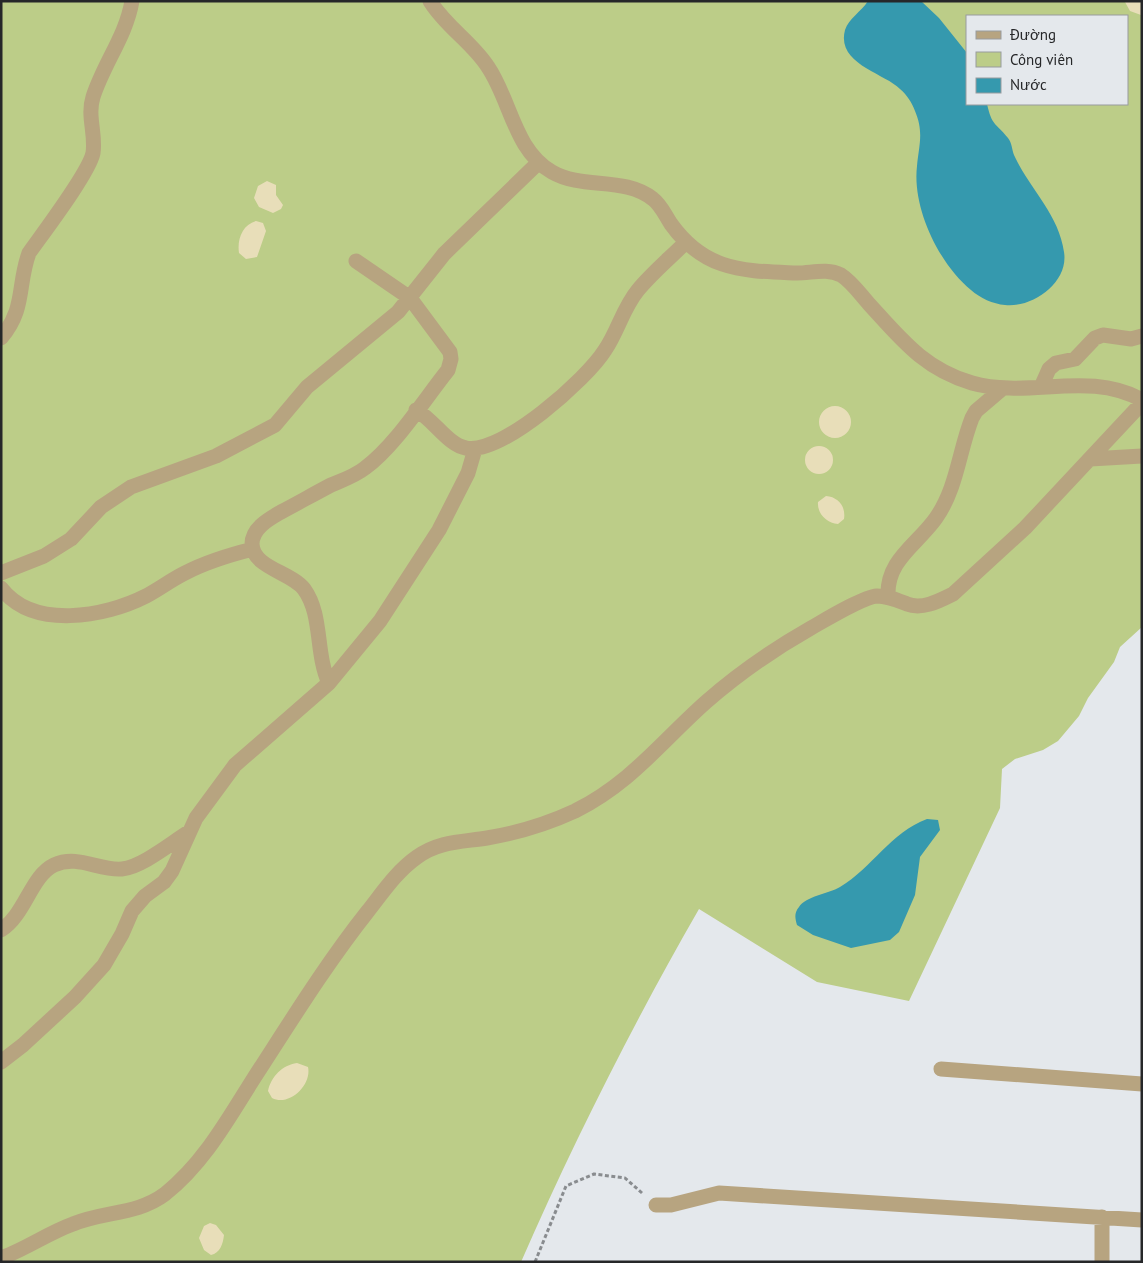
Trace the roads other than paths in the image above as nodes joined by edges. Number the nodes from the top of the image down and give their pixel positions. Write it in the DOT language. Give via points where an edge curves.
graph roads {
  1 [pos="132,1"];
  2 [pos="430,1"];
  3 [pos="538,163"];
  4 [pos="686,242"];
  5 [pos="356,260"];
  6 [pos="410,298"];
  7 [pos="1142,336"];
  8 [pos="1,338"];
  9 [pos="1040,387"];
  10 [pos="1003,388"];
  11 [pos="1142,402"];
  12 [pos="416,410"];
  13 [pos="475,449"];
  14 [pos="1142,456"];
  15 [pos="1090,459"];
  16 [pos="253,549"];
  17 [pos="1,573"];
  18 [pos="1,588"];
  19 [pos="888,597"];
  20 [pos="329,683"];
  21 [pos="189,832"];
  22 [pos="1,930"];
  23 [pos="1,1062"];
  24 [pos="941,1069"];
  25 [pos="1142,1084"];
  26 [pos="656,1205"];
  27 [pos="1102,1217"];
  28 [pos="1142,1220"];
  29 [pos="1,1258"];
  30 [pos="1102,1262"];
  1 -- 8 [label="street" via="126,25 92,98 90,162 29,253 24,267 20,305"];
  2 -- 3 [label="street" via="447,24 474,46 488,67 522,141"];
  3 -- 4 [label="street" via="574,180 614,184 653,198"];
  3 -- 6 [label="street" via="444,254 419,282"];
  4 -- 10 [label="street" via="702,255 726,265 778,272 836,273 851,283 921,359 974,384"];
  4 -- 13 [label="street" via="634,296 595,364 532,422 507,437"];
  5 -- 6 [label="street"];
  6 -- 12 [label="street" via="450,352 451,359 448,370"];
  6 -- 17 [label="street" via="392,317 307,387 274,425 216,456 131,487 101,507 71,539 44,556"];
  7 -- 9 [label="street" via="1131,339 1103,335 1095,338 1075,359 1048,368"];
  9 -- 10 [label="street"];
  9 -- 11 [label="street" via="1100,386 1126,391"];
  10 -- 19 [label="street" via="972,418 958,471 946,500 936,519 898,559 888,583"];
  11 -- 15 [label="street"];
  12 -- 13 [label="street" via="454,444"];
  12 -- 16 [label="street" via="387,448 364,469 263,523 253,535"];
  13 -- 20 [label="street" via="454,502 423,557 380,621"];
  14 -- 15 [label="street"];
  15 -- 19 [label="street" via="1025,528 953,594 917,606"];
  16 -- 18 [label="street" via="208,562 127,604 88,614 34,612 15,604"];
  16 -- 20 [label="street" via="260,560 294,580 309,597 314,608 320,659"];
  19 -- 29 [label="street" via="870,597 772,651 706,702 637,770 595,800 544,824 484,839 453,841 417,857 384,890 353,930 214,1141 182,1179 148,1205 76,1222"];
  20 -- 21 [label="street" via="235,765 208,799"];
  21 -- 22 [label="street" via="124,869 76,861 54,865 42,876 22,909"];
  21 -- 23 [label="street" via="172,872 136,905 104,965 76,997"];
  24 -- 25 [label="street"];
  26 -- 27 [label="street" via="671,1205 719,1192"];
  27 -- 28 [label="street"];
  27 -- 30 [label="street"];
}
